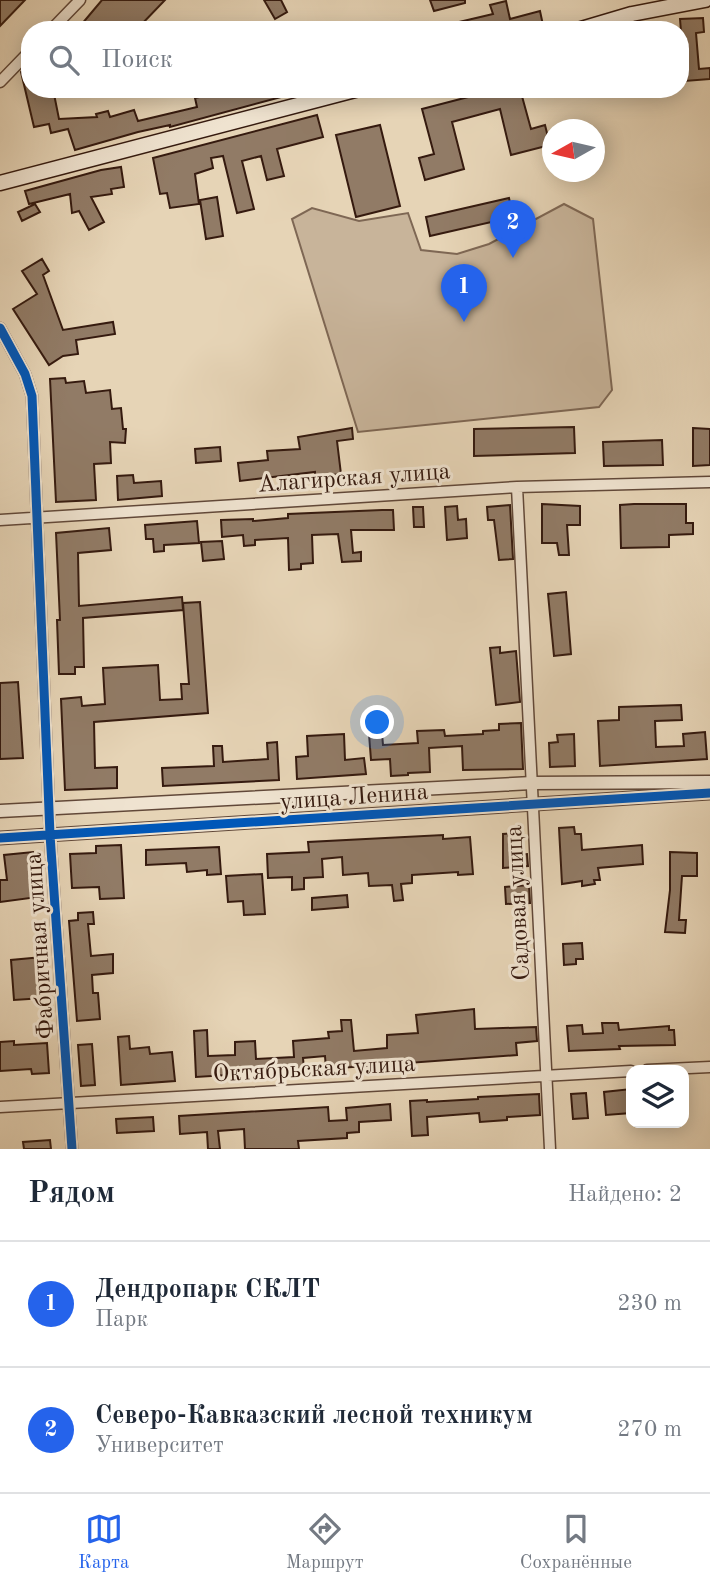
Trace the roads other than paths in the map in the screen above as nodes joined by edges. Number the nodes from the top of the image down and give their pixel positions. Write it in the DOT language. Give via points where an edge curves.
graph roads {
  1 [pos="80,0"];
  2 [pos="705,0"];
  3 [pos="60,21"];
  4 [pos="608,21"];
  5 [pos="21,60"];
  6 [pos="0,82"];
  7 [pos="325,98"];
  8 [pos="0,183"];
  9 [pos="0,328"];
  10 [pos="710,482"];
  11 [pos="517,487"];
  12 [pos="38,518"];
  13 [pos="0,520"];
  14 [pos="710,782"];
  15 [pos="532,783"];
  16 [pos="710,793"];
  17 [pos="533,803"];
  18 [pos="49,808"];
  19 [pos="0,811"];
  20 [pos="50,835"];
  21 [pos="0,838"];
  22 [pos="710,1067"];
  23 [pos="689,1068"];
  24 [pos="626,1071"];
  25 [pos="547,1075"];
  26 [pos="69,1103"];
  27 [pos="0,1107"];
  28 [pos="72,1149"];
  29 [pos="550,1149"];
  1 -- 3 [label="street"];
  2 -- 4 [label="main road"];
  5 -- 6 [label="street"];
  7 -- 8 [label="main road"];
  9 -- 12 [label="street, Фабричная улица" via="32,396"];
  10 -- 11 [label="street, Алагирская улица"];
  11 -- 12 [label="street, Алагирская улица"];
  11 -- 15 [label="street, Садовая улица"];
  12 -- 13 [label="street, Алагирская улица"];
  12 -- 18 [label="street, Фабричная улица"];
  14 -- 15 [label="street, улица Ленина"];
  15 -- 17 [label="street, Садовая улица"];
  15 -- 18 [label="street, улица Ленина"];
  16 -- 17 [label="street, улица Ленина"];
  17 -- 20 [label="street, улица Ленина"];
  17 -- 25 [label="street, Садовая улица"];
  18 -- 19 [label="street, улица Ленина"];
  18 -- 20 [label="street, Фабричная улица"];
  20 -- 21 [label="street, улица Ленина"];
  20 -- 26 [label="street, Фабричная улица"];
  22 -- 23 [label="street"];
  24 -- 25 [label="street, Октябрьская улица"];
  25 -- 26 [label="street, Октябрьская улица"];
  25 -- 29 [label="street, Садовая улица"];
  26 -- 27 [label="street, Октябрьская улица"];
  26 -- 28 [label="street, Фабричная улица"];
}
